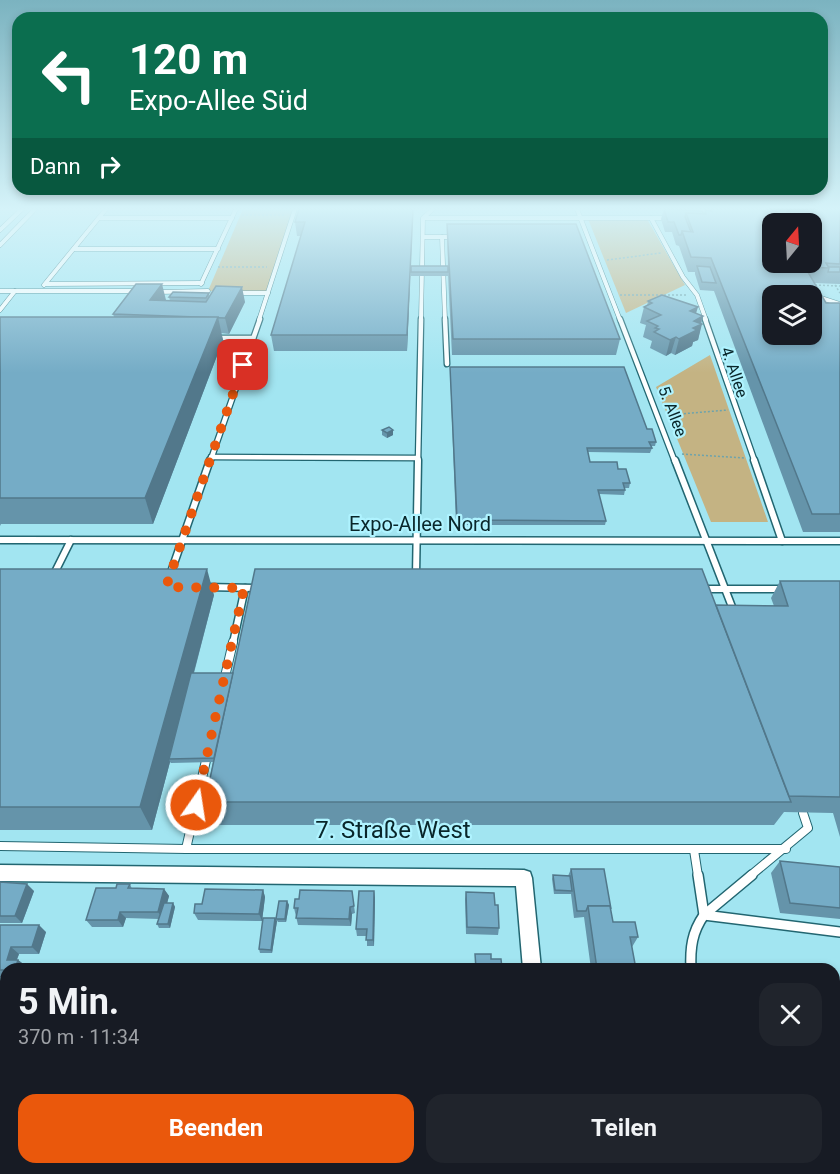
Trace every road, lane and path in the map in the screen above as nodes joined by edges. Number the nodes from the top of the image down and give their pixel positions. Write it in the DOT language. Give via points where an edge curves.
graph roads {
  1 [pos="62,264"];
  2 [pos="211,264"];
  3 [pos="277,264"];
  4 [pos="422,264"];
  5 [pos="443,264"];
  6 [pos="599,264"];
  7 [pos="677,264"];
  8 [pos="209,267"];
  9 [pos="276,267"];
  10 [pos="46,284"];
  11 [pos="201,284"];
  12 [pos="803,284"];
  13 [pos="835,285"];
  14 [pos="840,286"];
  15 [pos="0,291"];
  16 [pos="15,291"];
  17 [pos="39,291"];
  18 [pos="141,291"];
  19 [pos="152,291"];
  20 [pos="208,291"];
  21 [pos="197,292"];
  22 [pos="229,292"];
  23 [pos="268,293"];
  24 [pos="840,293"];
  25 [pos="611,295"];
  26 [pos="697,295"];
  27 [pos="156,296"];
  28 [pos="213,296"];
  29 [pos="840,304"];
  30 [pos="0,310"];
  31 [pos="215,338"];
  32 [pos="227,338"];
  33 [pos="253,338"];
  34 [pos="447,364"];
  35 [pos="243,365"];
  36 [pos="720,367"];
  37 [pos="744,372"];
  38 [pos="735,410"];
  39 [pos="659,415"];
  40 [pos="673,454"];
  41 [pos="211,457"];
  42 [pos="418,458"];
  43 [pos="753,458"];
  44 [pos="0,540"];
  45 [pos="71,540"];
  46 [pos="182,541"];
  47 [pos="416,541"];
  48 [pos="708,541"];
  49 [pos="782,541"];
  50 [pos="840,541"];
  51 [pos="168,582"];
  52 [pos="416,582"];
  53 [pos="48,587"];
  54 [pos="200,587"];
  55 [pos="244,588"];
  56 [pos="267,588"];
  57 [pos="690,589"];
  58 [pos="726,589"];
  59 [pos="794,589"];
  60 [pos="735,615"];
  61 [pos="222,690"];
  62 [pos="209,747"];
  63 [pos="803,813"];
  64 [pos="0,846"];
  65 [pos="186,849"];
  66 [pos="786,849"];
  67 [pos="694,850"];
  68 [pos="0,873"];
  69 [pos="704,915"];
  70 [pos="840,932"];
  71 [pos="531,963"];
  72 [pos="691,963"];
  1 -- 10 [label="lane"];
  2 -- 8 [label="lane"];
  3 -- 9 [label="lane"];
  4 -- 42 [label="lane"];
  5 -- 34 [label="lane"];
  6 -- 25 [label="lane, 5. Allee"];
  7 -- 26 [label="lane, 4. Allee"];
  8 -- 9 [label="path"];
  8 -- 11 [label="lane"];
  9 -- 23 [label="lane"];
  10 -- 11 [label="lane"];
  10 -- 17 [label="lane"];
  11 -- 21 [label="lane"];
  12 -- 13 [label="path"];
  12 -- 29 [label="lane" via="808,293"];
  13 -- 14 [label="path"];
  13 -- 24 [label="path"];
  15 -- 16 [label="lane"];
  16 -- 17 [label="lane"];
  16 -- 30 [label="lane"];
  17 -- 18 [label="lane"];
  19 -- 21 [label="lane"];
  20 -- 21 [label="lane"];
  22 -- 23 [label="lane"];
  23 -- 33 [label="lane"];
  25 -- 26 [label="path"];
  25 -- 39 [label="lane, 5. Allee"];
  26 -- 36 [label="lane, 4. Allee"];
  27 -- 28 [label="lane"];
  31 -- 32 [label="lane"];
  32 -- 33 [label="lane"];
  32 -- 35 [label="path" via="216,365"];
  33 -- 35 [label="lane"];
  35 -- 41 [label="lane"];
  36 -- 37 [label="path"];
  36 -- 38 [label="lane, 4. Allee"];
  38 -- 39 [label="path"];
  38 -- 43 [label="lane, 4. Allee"];
  39 -- 40 [label="lane, 5. Allee"];
  40 -- 43 [label="path"];
  40 -- 48 [label="lane, 5. Allee"];
  41 -- 42 [label="lane"];
  41 -- 46 [label="lane"];
  42 -- 47 [label="lane"];
  43 -- 49 [label="lane, 4. Allee"];
  44 -- 45 [label="lane, Expo-Allee Nord"];
  45 -- 46 [label="lane, Expo-Allee Nord"];
  45 -- 53 [label="lane"];
  46 -- 47 [label="lane, Expo-Allee Nord"];
  46 -- 51 [label="lane"];
  47 -- 48 [label="lane, Expo-Allee Nord"];
  47 -- 52 [label="lane"];
  48 -- 49 [label="lane, Expo-Allee Nord"];
  48 -- 58 [label="lane, 5. Allee"];
  49 -- 50 [label="lane, Expo-Allee Nord"];
  54 -- 55 [label="lane"];
  55 -- 56 [label="lane"];
  55 -- 61 [label="lane"];
  57 -- 58 [label="lane"];
  58 -- 59 [label="lane"];
  58 -- 60 [label="lane, 5. Allee"];
  62 -- 65 [label="lane"];
  63 -- 66 [label="lane" via="808,828"];
  64 -- 65 [label="lane, 7. Straße West"];
  65 -- 67 [label="lane, 7. Straße West"];
  66 -- 67 [label="lane, 7. Straße West"];
  66 -- 69 [label="lane"];
  67 -- 69 [label="lane"];
  68 -- 71 [label="street" via="524,878"];
  69 -- 70 [label="lane"];
  69 -- 72 [label="lane" via="694,928"];
}
